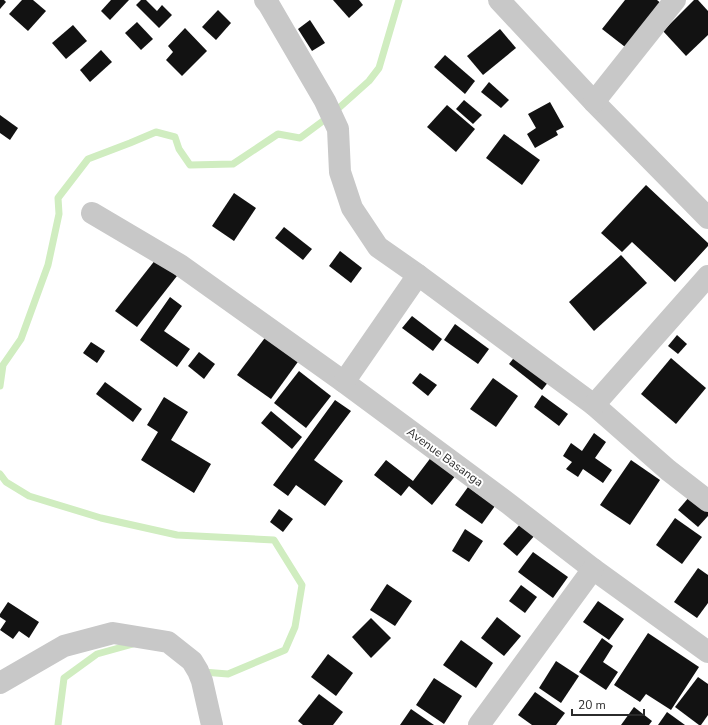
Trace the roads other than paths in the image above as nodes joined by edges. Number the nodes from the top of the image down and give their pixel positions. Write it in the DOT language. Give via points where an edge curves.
graph roads {
  1 [pos="265,0"];
  2 [pos="499,0"];
  3 [pos="675,0"];
  4 [pos="594,102"];
  5 [pos="92,213"];
  6 [pos="708,218"];
  7 [pos="418,275"];
  8 [pos="708,276"];
  9 [pos="344,382"];
  10 [pos="594,405"];
  11 [pos="708,501"];
  12 [pos="593,569"];
  13 [pos="708,652"];
  14 [pos="0,683"];
  15 [pos="212,725"];
  16 [pos="479,725"];
  1 -- 7 [label="street" via="325,101 338,129 340,172 352,208 378,247"];
  2 -- 4 [label="street"];
  3 -- 4 [label="street"];
  4 -- 6 [label="street"];
  5 -- 9 [label="street, Avenue Basanga" via="180,265"];
  7 -- 9 [label="street"];
  7 -- 10 [label="street"];
  8 -- 10 [label="street"];
  9 -- 12 [label="street, Avenue Basanga"];
  10 -- 11 [label="street" via="668,470"];
  12 -- 13 [label="street, Avenue Basanga"];
  12 -- 16 [label="street"];
  14 -- 15 [label="street" via="64,646 113,633 168,642 192,661 198,671"];
}
